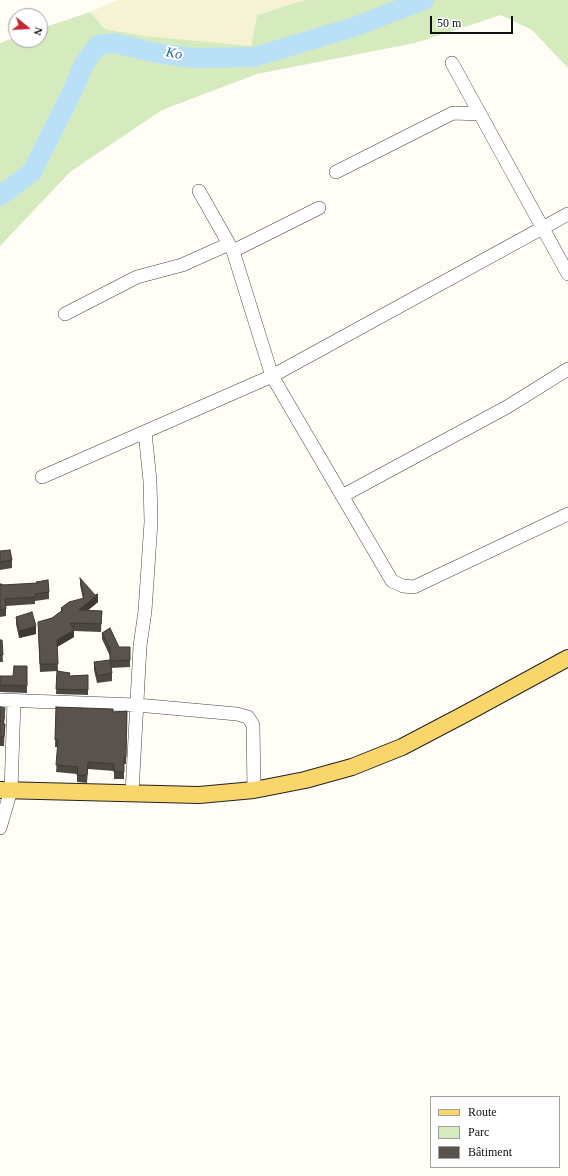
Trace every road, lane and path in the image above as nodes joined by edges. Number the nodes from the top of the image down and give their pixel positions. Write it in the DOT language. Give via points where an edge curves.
graph roads {
  1 [pos="452,63"];
  2 [pos="480,114"];
  3 [pos="336,172"];
  4 [pos="199,191"];
  5 [pos="319,208"];
  6 [pos="568,214"];
  7 [pos="542,228"];
  8 [pos="231,247"];
  9 [pos="568,274"];
  10 [pos="65,314"];
  11 [pos="568,369"];
  12 [pos="272,376"];
  13 [pos="145,432"];
  14 [pos="42,477"];
  15 [pos="342,496"];
  16 [pos="568,514"];
  17 [pos="568,658"];
  18 [pos="0,700"];
  19 [pos="14,700"];
  20 [pos="137,705"];
  21 [pos="5,790"];
  22 [pos="254,790"];
  23 [pos="132,794"];
  24 [pos="0,828"];
  1 -- 2 [label="street"];
  2 -- 3 [label="street" via="453,113"];
  2 -- 7 [label="street"];
  4 -- 8 [label="street"];
  5 -- 8 [label="street"];
  6 -- 7 [label="street"];
  7 -- 9 [label="street"];
  7 -- 12 [label="street"];
  8 -- 10 [label="street" via="137,277"];
  8 -- 12 [label="street"];
  11 -- 15 [label="street" via="507,407"];
  12 -- 13 [label="street"];
  12 -- 15 [label="street"];
  13 -- 14 [label="street"];
  13 -- 20 [label="street" via="151,522"];
  15 -- 16 [label="street" via="392,581 414,587"];
  17 -- 22 [label="main road" via="402,747 352,767"];
  18 -- 19 [label="street"];
  19 -- 20 [label="street"];
  19 -- 21 [label="street"];
  20 -- 22 [label="street" via="248,716 253,725"];
  20 -- 23 [label="street"];
  21 -- 23 [label="main road"];
  21 -- 24 [label="street"];
  22 -- 23 [label="main road" via="199,795"];
}
